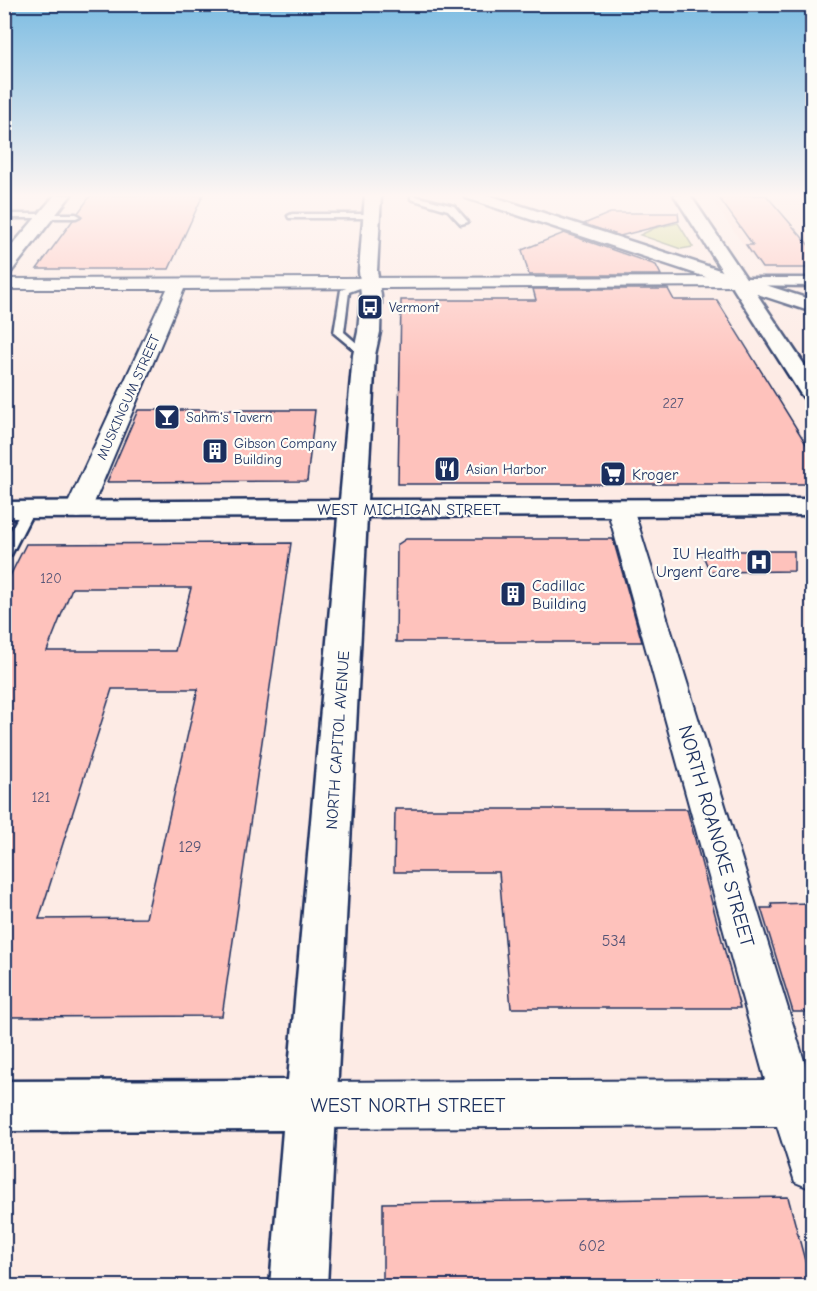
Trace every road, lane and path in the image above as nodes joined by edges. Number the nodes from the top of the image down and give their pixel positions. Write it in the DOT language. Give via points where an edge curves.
graph roads {
  1 [pos="14,255"];
  2 [pos="369,255"];
  3 [pos="657,255"];
  4 [pos="721,255"];
  5 [pos="4,268"];
  6 [pos="739,282"];
  7 [pos="813,282"];
  8 [pos="178,283"];
  9 [pos="370,283"];
  10 [pos="4,284"];
  11 [pos="813,306"];
  12 [pos="364,354"];
  13 [pos="813,393"];
  14 [pos="813,507"];
  15 [pos="620,508"];
  16 [pos="352,509"];
  17 [pos="16,510"];
  18 [pos="78,510"];
  19 [pos="4,555"];
  20 [pos="803,1103"];
  21 [pos="310,1105"];
  22 [pos="4,1106"];
  23 [pos="813,1165"];
  24 [pos="298,1287"];
  1 -- 5 [label="main road"];
  2 -- 9 [label="main road, NORTH CAPITOL AVENUE"];
  3 -- 6 [label="main road"];
  4 -- 6 [label="main road"];
  6 -- 7 [label="street"];
  6 -- 9 [label="street"];
  6 -- 11 [label="main road"];
  6 -- 13 [label="main road"];
  8 -- 9 [label="street"];
  8 -- 10 [label="street"];
  8 -- 18 [label="street, MUSKINGUM STREET"];
  9 -- 12 [label="main road, NORTH CAPITOL AVENUE" via="369,332"];
  9 -- 12 [label="lane" via="345,290 339,333"];
  12 -- 16 [label="main road, NORTH CAPITOL AVENUE"];
  14 -- 15 [label="main road, WEST MICHIGAN STREET"];
  15 -- 16 [label="main road, WEST MICHIGAN STREET"];
  15 -- 20 [label="street, NORTH ROANOKE STREET"];
  16 -- 18 [label="main road, WEST MICHIGAN STREET"];
  16 -- 21 [label="main road, NORTH CAPITOL AVENUE"];
  17 -- 18 [label="main road, WEST MICHIGAN STREET"];
  17 -- 19 [label="lane"];
  20 -- 21 [label="street, WEST NORTH STREET"];
  20 -- 23 [label="street, NORTH ROANOKE STREET"];
  21 -- 22 [label="main road, WEST NORTH STREET"];
  21 -- 24 [label="main road, NORTH CAPITOL AVENUE"];
}
